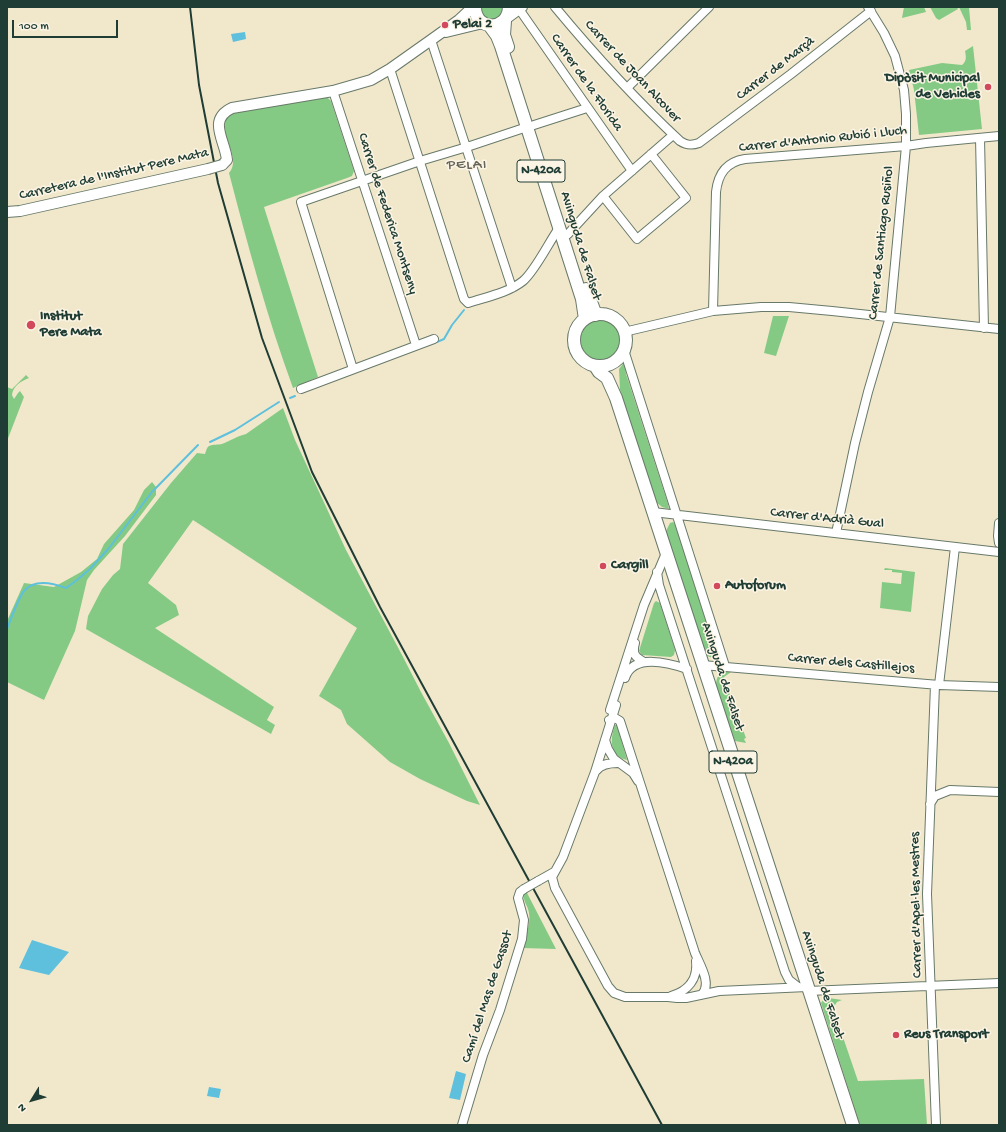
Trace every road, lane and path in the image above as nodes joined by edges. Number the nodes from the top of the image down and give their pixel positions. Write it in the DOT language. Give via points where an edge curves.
graph roads {
  1 [pos="474,7"];
  2 [pos="555,7"];
  3 [pos="709,7"];
  4 [pos="869,9"];
  5 [pos="512,12"];
  6 [pos="486,24"];
  7 [pos="440,34"];
  8 [pos="431,40"];
  9 [pos="390,70"];
  10 [pos="627,88"];
  11 [pos="333,90"];
  12 [pos="587,108"];
  13 [pos="530,126"];
  14 [pos="673,135"];
  15 [pos="999,136"];
  16 [pos="980,138"];
  17 [pos="695,145"];
  18 [pos="906,146"];
  19 [pos="467,147"];
  20 [pos="651,154"];
  21 [pos="420,161"];
  22 [pos="632,171"];
  23 [pos="363,181"];
  24 [pos="603,196"];
  25 [pos="7,212"];
  26 [pos="564,231"];
  27 [pos="512,288"];
  28 [pos="713,311"];
  29 [pos="590,317"];
  30 [pos="890,317"];
  31 [pos="984,328"];
  32 [pos="999,330"];
  33 [pos="624,332"];
  34 [pos="434,339"];
  35 [pos="416,345"];
  36 [pos="624,350"];
  37 [pos="617,360"];
  38 [pos="595,366"];
  39 [pos="353,369"];
  40 [pos="301,389"];
  41 [pos="616,398"];
  42 [pos="653,512"];
  43 [pos="676,516"];
  44 [pos="999,523"];
  45 [pos="836,533"];
  46 [pos="998,540"];
  47 [pos="955,547"];
  48 [pos="984,550"];
  49 [pos="999,552"];
  50 [pos="666,553"];
  51 [pos="657,572"];
  52 [pos="644,662"];
  53 [pos="702,665"];
  54 [pos="725,666"];
  55 [pos="687,669"];
  56 [pos="937,685"];
  57 [pos="999,687"];
  58 [pos="616,705"];
  59 [pos="608,721"];
  60 [pos="620,721"];
  61 [pos="605,740"];
  62 [pos="618,763"];
  63 [pos="595,772"];
  64 [pos="931,774"];
  65 [pos="950,790"];
  66 [pos="644,792"];
  67 [pos="999,792"];
  68 [pos="585,798"];
  69 [pos="930,804"];
  70 [pos="554,872"];
  71 [pos="695,954"];
  72 [pos="693,981"];
  73 [pos="999,984"];
  74 [pos="931,986"];
  75 [pos="804,988"];
  76 [pos="701,994"];
  77 [pos="668,997"];
  78 [pos="462,1125"];
  79 [pos="853,1125"];
  80 [pos="936,1125"];
  1 -- 6 [label="main road, N-420a" via="477,16"];
  1 -- 7 [label="street, Carretera de l'Institut Pere Mata"];
  2 -- 10 [label="street, Carrer de Joan Alcover"];
  3 -- 10 [label="street"];
  4 -- 17 [label="street, Carrer de Marçà" via="747,108"];
  4 -- 18 [label="street, Carrer de Santiago Rusiñol" via="895,56 904,90"];
  5 -- 6 [label="main road" via="497,25"];
  5 -- 12 [label="street, Carrer de la Florida"];
  5 -- 13 [label="main road, Avinguda de Falset / N-420a" via="504,35"];
  6 -- 7 [label="street, Carretera de l'Institut Pere Mata"];
  6 -- 13 [label="main road, Avinguda de Falset / N-420a" via="497,36"];
  7 -- 8 [label="street, Carretera de l'Institut Pere Mata"];
  8 -- 9 [label="street, Carretera de l'Institut Pere Mata"];
  8 -- 19 [label="street"];
  9 -- 11 [label="street, Carretera de l'Institut Pere Mata" via="366,82"];
  9 -- 21 [label="street"];
  10 -- 14 [label="street, Carrer de Joan Alcover"];
  11 -- 23 [label="street, Carrer de Federica Montseny"];
  11 -- 25 [label="street, Carretera de l'Institut Pere Mata, bridge" via="225,111 218,123 227,160 222,166"];
  12 -- 13 [label="street"];
  12 -- 22 [label="street, Carrer de la Florida"];
  13 -- 19 [label="street"];
  13 -- 26 [label="main road, Avinguda de Falset / N-420a"];
  14 -- 17 [label="street, Carrer de Joan Alcover" via="685,144"];
  14 -- 20 [label="street"];
  15 -- 16 [label="street, Carrer d'Antonio Rubió i Lluch"];
  16 -- 18 [label="street, Carrer d'Antonio Rubió i Lluch"];
  16 -- 31 [label="street"];
  18 -- 28 [label="street, Carrer d'Antonio Rubió i Lluch" via="745,159 729,164 719,176 716,192"];
  18 -- 30 [label="street, Carrer de Santiago Rusiñol"];
  19 -- 21 [label="street"];
  19 -- 27 [label="street"];
  20 -- 22 [label="street"];
  20 -- 24 [label="street" via="686,198 637,239"];
  21 -- 23 [label="street"];
  21 -- 27 [label="street" via="464,299 468,303"];
  22 -- 24 [label="street"];
  23 -- 35 [label="street, Carrer de Federica Montseny"];
  23 -- 39 [label="street" via="301,202"];
  24 -- 26 [label="street"];
  26 -- 27 [label="street" via="529,275"];
  26 -- 29 [label="main road, Avinguda de Falset / N-420a"];
  28 -- 30 [label="street" via="790,307"];
  28 -- 33 [label="street"];
  29 -- 33 [label="main road" via="607,315 621,325"];
  29 -- 38 [label="main road, N-420a" via="579,324 574,341 576,352 581,358"];
  30 -- 31 [label="street"];
  30 -- 45 [label="street, Carrer de Santiago Rusiñol" via="868,392"];
  31 -- 32 [label="street"];
  33 -- 36 [label="main road"];
  34 -- 35 [label="street"];
  35 -- 39 [label="street"];
  36 -- 37 [label="main road, N-420a"];
  36 -- 43 [label="street, Avinguda de Falset"];
  37 -- 38 [label="main road" via="609,365"];
  37 -- 41 [label="main road, Avinguda de Falset / N-420a" via="614,379"];
  38 -- 41 [label="main road, Avinguda de Falset / N-420a" via="607,378"];
  39 -- 40 [label="street"];
  41 -- 42 [label="main road, Avinguda de Falset / N-420a"];
  42 -- 43 [label="street, Carrer d'Adrià Gual"];
  42 -- 50 [label="main road, Avinguda de Falset / N-420a"];
  43 -- 45 [label="street, Carrer d'Adrià Gual"];
  43 -- 54 [label="street, Avinguda de Falset"];
  44 -- 46 [label="street"];
  45 -- 47 [label="street, Carrer d'Adrià Gual"];
  46 -- 48 [label="street"];
  47 -- 48 [label="street, Carrer d'Adrià Gual"];
  47 -- 56 [label="street, Carrer d'Apel·les Mestres"];
  48 -- 49 [label="street, Carrer d'Adrià Gual"];
  50 -- 51 [label="street"];
  50 -- 53 [label="main road, Avinguda de Falset / N-420a"];
  51 -- 52 [label="street" via="633,649 636,657"];
  51 -- 55 [label="street, Avinguda de Falset"];
  51 -- 59 [label="street" via="624,665"];
  52 -- 55 [label="street"];
  52 -- 58 [label="street" via="628,670"];
  53 -- 54 [label="street, Carrer dels Castillejos"];
  53 -- 75 [label="main road, Avinguda de Falset / N-420a"];
  54 -- 56 [label="street, Carrer dels Castillejos"];
  55 -- 75 [label="street, Avinguda de Falset" via="785,972 789,980"];
  56 -- 57 [label="street, Carrer dels Castillejos"];
  56 -- 64 [label="street, Carrer d'Apel·les Mestres"];
  58 -- 59 [label="street"];
  58 -- 60 [label="street"];
  59 -- 60 [label="street" via="615,718"];
  59 -- 61 [label="street"];
  59 -- 68 [label="street"];
  60 -- 66 [label="street"];
  61 -- 62 [label="street" via="608,750"];
  61 -- 63 [label="street"];
  62 -- 63 [label="street" via="604,765"];
  62 -- 66 [label="street" via="633,773"];
  63 -- 68 [label="street"];
  64 -- 65 [label="street" via="937,786"];
  64 -- 69 [label="street, Carrer d'Apel·les Mestres"];
  65 -- 67 [label="street"];
  65 -- 69 [label="street" via="936,796"];
  66 -- 71 [label="street"];
  68 -- 70 [label="street" via="563,857"];
  69 -- 74 [label="street, Carrer d'Apel·les Mestres" via="927,894"];
  70 -- 77 [label="street" via="552,880 555,888 610,988 626,997"];
  70 -- 78 [label="street, Camí del Mas de Gassot, bridge" via="520,892 518,898 524,920 522,939"];
  71 -- 72 [label="street" via="696,971"];
  71 -- 76 [label="street" via="706,984"];
  72 -- 76 [label="street" via="693,991"];
  72 -- 77 [label="street" via="683,992"];
  73 -- 74 [label="street"];
  74 -- 75 [label="street"];
  74 -- 80 [label="street, Carrer d'Apel·les Mestres"];
  75 -- 76 [label="street"];
  75 -- 79 [label="main road, Avinguda de Falset / N-420a"];
  76 -- 77 [label="street" via="681,998"];
}
